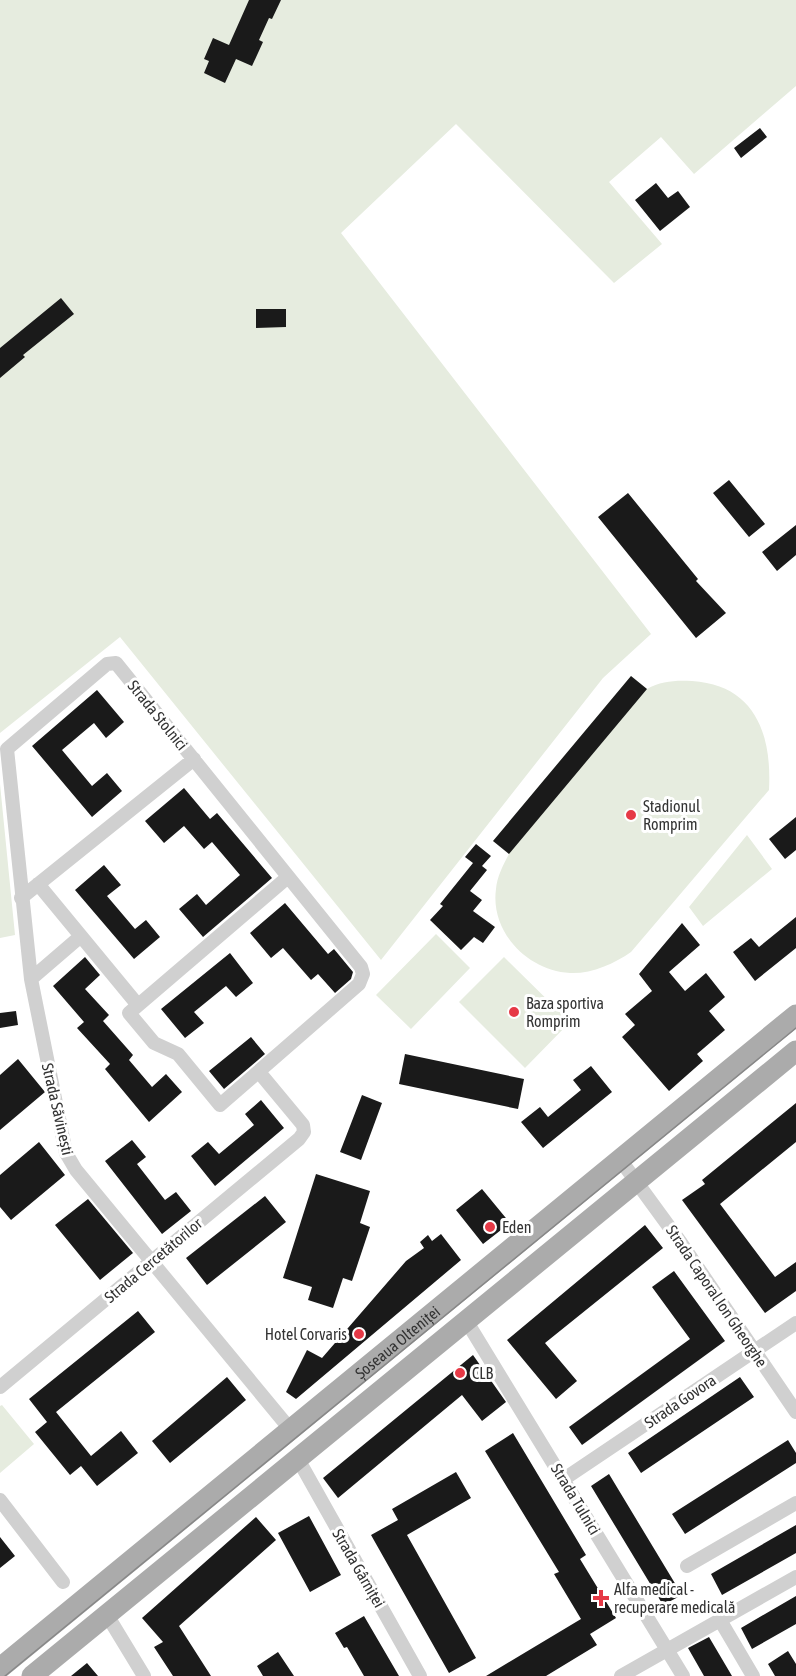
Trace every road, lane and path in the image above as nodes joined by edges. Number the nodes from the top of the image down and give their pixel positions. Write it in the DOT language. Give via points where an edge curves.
graph roads {
  1 [pos="7,749"];
  2 [pos="194,759"];
  3 [pos="288,877"];
  4 [pos="38,884"];
  5 [pos="21,898"];
  6 [pos="81,936"];
  7 [pos="31,979"];
  8 [pos="137,1004"];
  9 [pos="796,1015"];
  10 [pos="796,1052"];
  11 [pos="259,1072"];
  12 [pos="619,1158"];
  13 [pos="638,1181"];
  14 [pos="151,1261"];
  15 [pos="467,1322"];
  16 [pos="796,1323"];
  17 [pos="755,1351"];
  18 [pos="0,1387"];
  19 [pos="796,1412"];
  20 [pos="291,1429"];
  21 [pos="297,1459"];
  22 [pos="564,1479"];
  23 [pos="0,1500"];
  24 [pos="796,1503"];
  25 [pos="687,1566"];
  26 [pos="796,1577"];
  27 [pos="63,1582"];
  28 [pos="107,1615"];
  29 [pos="720,1620"];
  30 [pos="668,1650"];
  31 [pos="0,1668"];
  32 [pos="750,1670"];
  33 [pos="33,1676"];
  34 [pos="144,1676"];
  35 [pos="420,1676"];
  36 [pos="621,1676"];
  37 [pos="683,1676"];
  1 -- 2 [label="street, Strada Stolnici" via="112,662"];
  1 -- 5 [label="street, Strada Săvinești"];
  2 -- 3 [label="street, Strada Stolnici"];
  2 -- 4 [label="street"];
  3 -- 8 [label="street"];
  3 -- 11 [label="street, Strada Stolnici" via="361,967 362,979"];
  4 -- 5 [label="street"];
  4 -- 6 [label="street"];
  5 -- 7 [label="street, Strada Săvinești"];
  6 -- 7 [label="street"];
  6 -- 8 [label="street"];
  7 -- 14 [label="street, Strada Săvinești" via="66,1154"];
  8 -- 11 [label="street" via="130,1016 154,1043 178,1054 220,1105"];
  9 -- 12 [label="main road, Șoseaua Olteniței"];
  10 -- 13 [label="main road, Șoseaua Olteniței"];
  11 -- 14 [label="street, Strada Cercetătorilor" via="303,1125 304,1132"];
  12 -- 13 [label="street, Strada Caporal Ion Gheorghe"];
  12 -- 20 [label="main road, Șoseaua Olteniței"];
  13 -- 15 [label="main road, Șoseaua Olteniței"];
  13 -- 17 [label="street, Strada Caporal Ion Gheorghe"];
  14 -- 18 [label="street, Strada Cercetătorilor"];
  14 -- 20 [label="street, Strada Săvinești"];
  15 -- 21 [label="main road, Șoseaua Olteniței"];
  15 -- 22 [label="street, Strada Tulnici"];
  16 -- 17 [label="street, Strada Govora"];
  17 -- 19 [label="street, Strada Caporal Ion Gheorghe"];
  17 -- 22 [label="street, Strada Govora"];
  20 -- 31 [label="main road, Șoseaua Olteniței"];
  21 -- 28 [label="main road, Șoseaua Olteniței"];
  21 -- 35 [label="street, Strada Gârniței"];
  22 -- 30 [label="street, Strada Tulnici"];
  23 -- 27 [label="street"];
  24 -- 25 [label="street"];
  26 -- 29 [label="street"];
  28 -- 33 [label="main road, Șoseaua Olteniței"];
  28 -- 34 [label="street"];
  29 -- 30 [label="street"];
  29 -- 32 [label="street"];
  30 -- 36 [label="street"];
  30 -- 37 [label="street, Strada Tulnici"];
}
